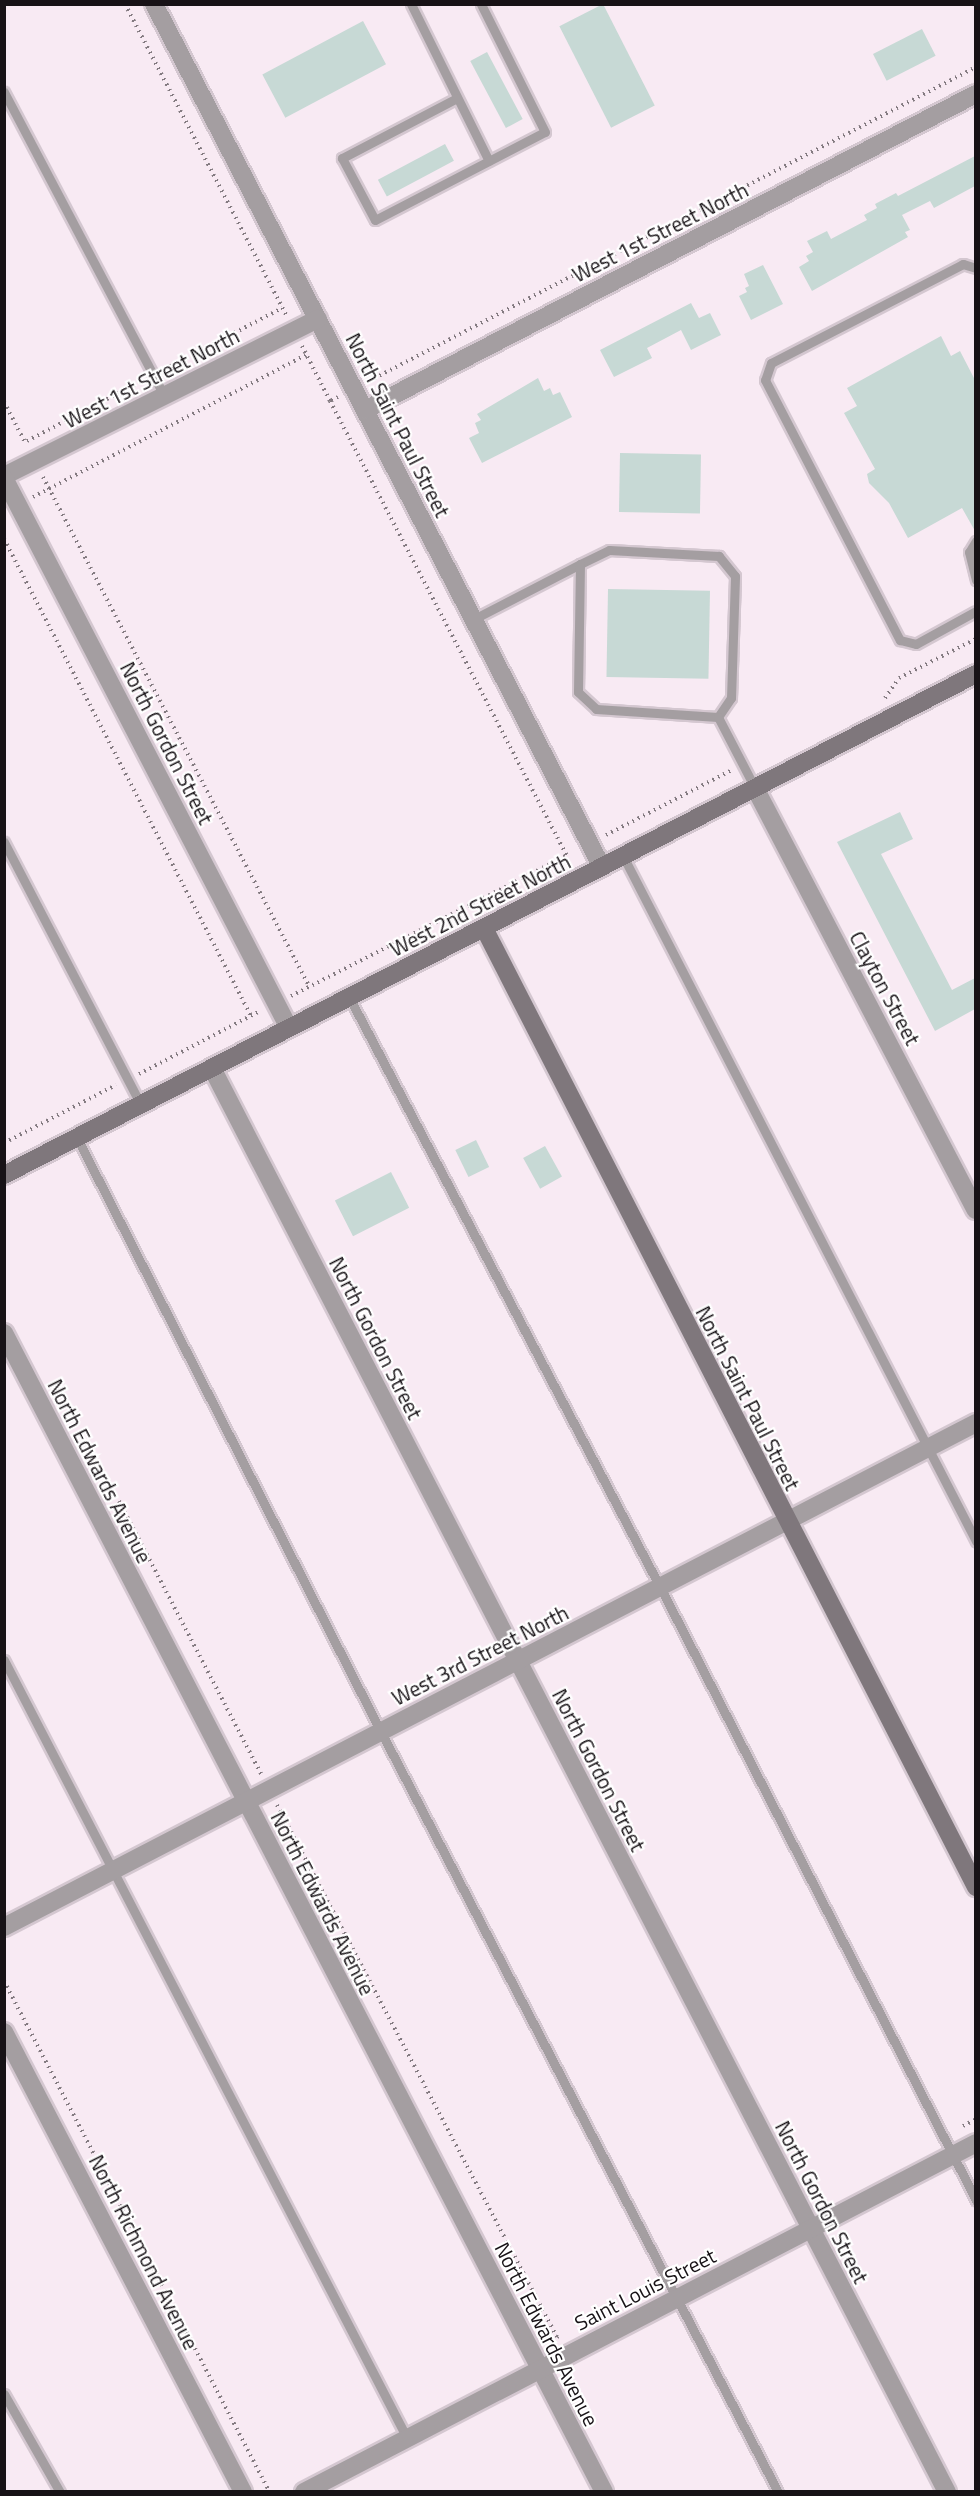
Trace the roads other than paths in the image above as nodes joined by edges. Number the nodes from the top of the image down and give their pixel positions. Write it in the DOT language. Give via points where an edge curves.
graph roads {
  1 [pos="154,4"];
  2 [pos="411,4"];
  3 [pos="481,4"];
  4 [pos="4,92"];
  5 [pos="975,94"];
  6 [pos="457,98"];
  7 [pos="489,160"];
  8 [pos="975,268"];
  9 [pos="318,319"];
  10 [pos="165,397"];
  11 [pos="365,410"];
  12 [pos="4,477"];
  13 [pos="975,541"];
  14 [pos="580,564"];
  15 [pos="975,580"];
  16 [pos="975,611"];
  17 [pos="474,620"];
  18 [pos="975,674"];
  19 [pos="718,717"];
  20 [pos="755,788"];
  21 [pos="4,842"];
  22 [pos="623,856"];
  23 [pos="602,867"];
  24 [pos="484,928"];
  25 [pos="349,997"];
  26 [pos="289,1028"];
  27 [pos="212,1068"];
  28 [pos="141,1105"];
  29 [pos="77,1138"];
  30 [pos="4,1175"];
  31 [pos="975,1210"];
  32 [pos="4,1333"];
  33 [pos="975,1423"];
  34 [pos="929,1447"];
  35 [pos="786,1521"];
  36 [pos="975,1541"];
  37 [pos="660,1587"];
  38 [pos="4,1660"];
  39 [pos="517,1661"];
  40 [pos="381,1732"];
  41 [pos="246,1802"];
  42 [pos="115,1870"];
  43 [pos="975,1887"];
  44 [pos="4,1927"];
  45 [pos="4,2032"];
  46 [pos="975,2143"];
  47 [pos="952,2155"];
  48 [pos="975,2200"];
  49 [pos="810,2229"];
  50 [pos="677,2298"];
  51 [pos="540,2369"];
  52 [pos="4,2394"];
  53 [pos="407,2438"];
  54 [pos="60,2492"];
  55 [pos="243,2492"];
  56 [pos="304,2492"];
  57 [pos="604,2492"];
  58 [pos="778,2492"];
  59 [pos="947,2492"];
  1 -- 9 [label="street, North Saint Paul Street"];
  2 -- 6 [label="lane"];
  3 -- 7 [label="lane" via="545,132"];
  4 -- 10 [label="lane"];
  5 -- 11 [label="street, West 1st Street North"];
  6 -- 7 [label="lane"];
  6 -- 7 [label="lane" via="342,158 375,220"];
  8 -- 16 [label="lane" via="963,264 771,363 765,380 900,640 916,644"];
  9 -- 10 [label="street, West 1st Street North"];
  9 -- 11 [label="street, North Saint Paul Street"];
  10 -- 12 [label="street, West 1st Street North"];
  11 -- 17 [label="street, North Saint Paul Street"];
  12 -- 26 [label="street, North Gordon Street"];
  13 -- 15 [label="lane" via="969,552"];
  14 -- 17 [label="lane"];
  14 -- 19 [label="lane" via="578,692 597,709"];
  14 -- 19 [label="lane" via="609,550 719,556 735,576 731,698"];
  17 -- 23 [label="street, North Saint Paul Street"];
  18 -- 20 [label="street, West 2nd Street North"];
  19 -- 20 [label="lane"];
  20 -- 22 [label="street, West 2nd Street North"];
  20 -- 31 [label="street, Clayton Street"];
  21 -- 28 [label="lane"];
  22 -- 23 [label="street, West 2nd Street North"];
  22 -- 34 [label="lane"];
  23 -- 24 [label="street, West 2nd Street North"];
  24 -- 25 [label="street, West 2nd Street North"];
  24 -- 35 [label="street, North Saint Paul Street"];
  25 -- 26 [label="street, West 2nd Street North"];
  25 -- 37 [label="lane"];
  26 -- 27 [label="street, West 2nd Street North"];
  27 -- 28 [label="street, West 2nd Street North"];
  27 -- 39 [label="street, North Gordon Street"];
  28 -- 29 [label="street, West 2nd Street North"];
  29 -- 30 [label="street, West 2nd Street North"];
  29 -- 40 [label="lane"];
  32 -- 41 [label="street, North Edwards Avenue"];
  33 -- 34 [label="street, West 3rd Street North"];
  34 -- 35 [label="street, West 3rd Street North"];
  34 -- 36 [label="lane"];
  35 -- 37 [label="street, West 3rd Street North"];
  35 -- 43 [label="street, North Saint Paul Street"];
  37 -- 39 [label="street, West 3rd Street North"];
  37 -- 47 [label="lane"];
  38 -- 42 [label="lane"];
  39 -- 40 [label="street, West 3rd Street North"];
  39 -- 49 [label="street, North Gordon Street"];
  40 -- 41 [label="street, West 3rd Street North"];
  40 -- 50 [label="lane"];
  41 -- 42 [label="street, West 3rd Street North"];
  41 -- 51 [label="street, North Edwards Avenue"];
  42 -- 44 [label="street, West 3rd Street North"];
  42 -- 53 [label="lane"];
  45 -- 55 [label="street, North Richmond Avenue"];
  46 -- 47 [label="street, Saint Louis Street"];
  47 -- 48 [label="lane"];
  47 -- 49 [label="street, Saint Louis Street"];
  49 -- 50 [label="street, Saint Louis Street"];
  49 -- 59 [label="street, North Gordon Street"];
  50 -- 51 [label="street, Saint Louis Street"];
  50 -- 58 [label="lane"];
  51 -- 53 [label="street, Saint Louis Street"];
  51 -- 57 [label="street, North Edwards Avenue"];
  52 -- 54 [label="lane"];
  53 -- 56 [label="street, Saint Louis Street"];
}
